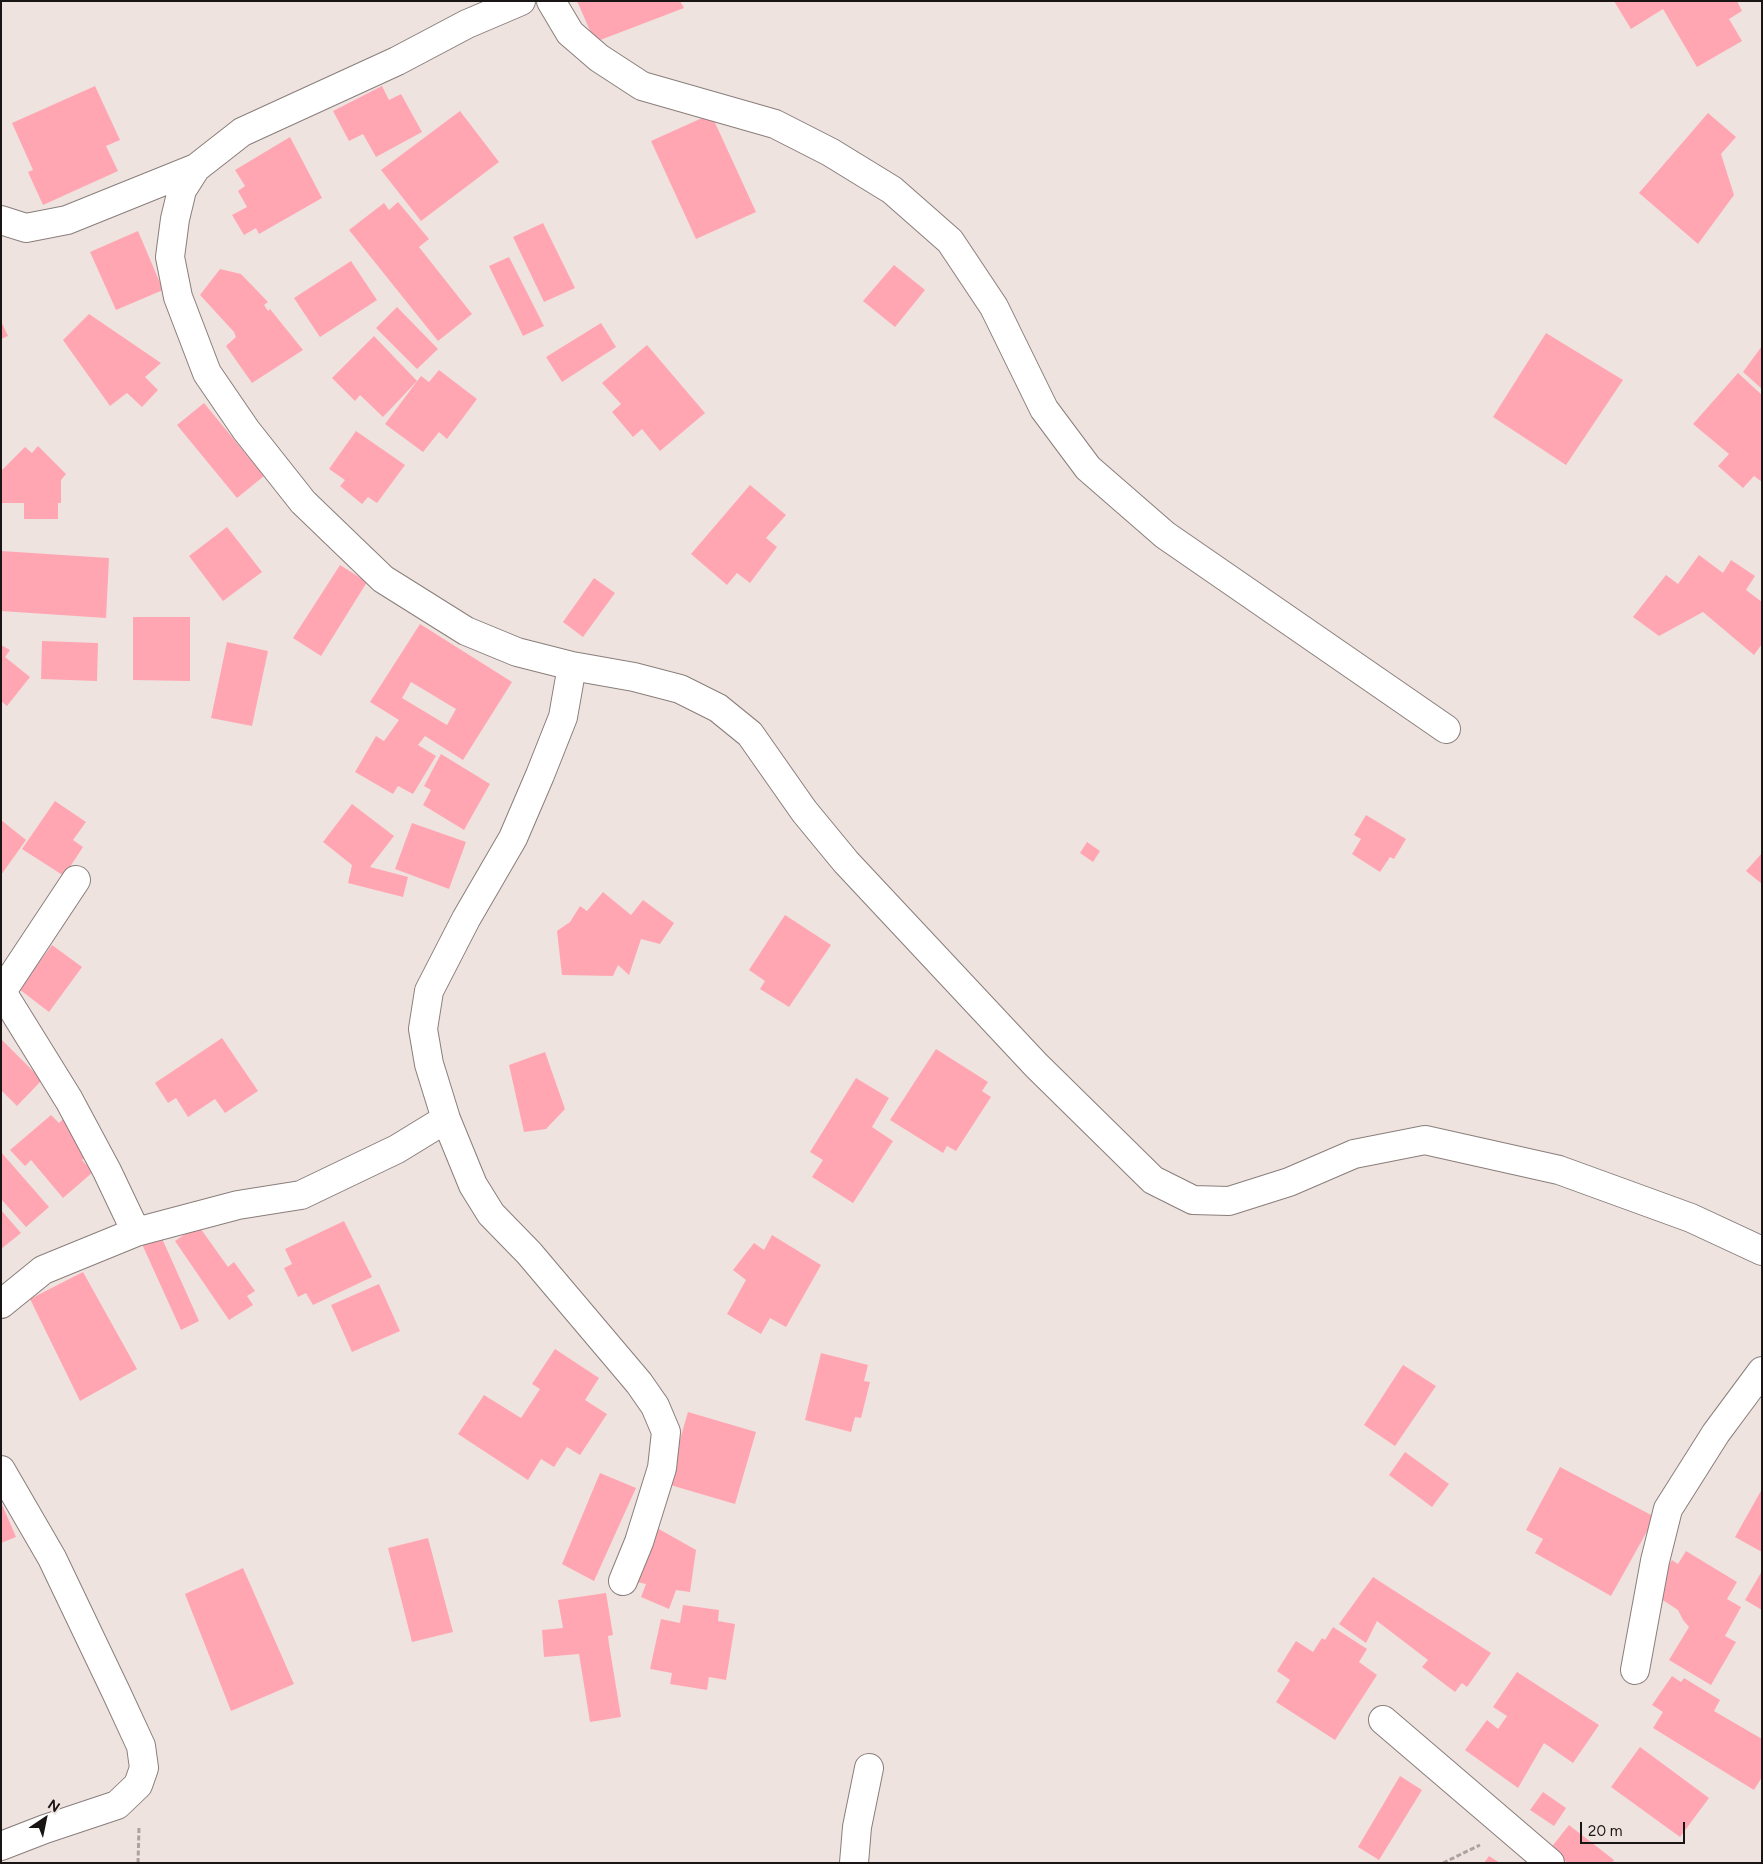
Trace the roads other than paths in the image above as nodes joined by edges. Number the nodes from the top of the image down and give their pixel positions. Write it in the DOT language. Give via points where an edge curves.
graph roads {
  1 [pos="521,1"];
  2 [pos="550,1"];
  3 [pos="196,168"];
  4 [pos="1,220"];
  5 [pos="572,666"];
  6 [pos="1446,729"];
  7 [pos="76,880"];
  8 [pos="2,993"];
  9 [pos="446,1119"];
  10 [pos="136,1232"];
  11 [pos="1762,1251"];
  12 [pos="1,1304"];
  13 [pos="1762,1371"];
  14 [pos="1,1470"];
  15 [pos="623,1581"];
  16 [pos="1634,1670"];
  17 [pos="1383,1720"];
  18 [pos="869,1768"];
  19 [pos="1,1846"];
  20 [pos="854,1863"];
  21 [pos="1550,1863"];
  1 -- 3 [label="street" via="242,132"];
  2 -- 6 [label="street" via="570,33 599,58 642,86 775,124 830,152 892,190 950,241 994,308 1044,409 1088,468 1165,535"];
  3 -- 4 [label="street" via="67,220 26,228"];
  3 -- 5 [label="street" via="182,190 170,256 178,297 207,373 246,430 303,502 383,579 466,631 517,652"];
  5 -- 9 [label="street" via="564,717 513,838 466,919 430,991 423,1029 429,1064"];
  5 -- 11 [label="street" via="680,688 718,708 750,734 804,811 846,862 1036,1065 1152,1180 1193,1200 1229,1201 1289,1182 1354,1154 1425,1140 1559,1170 1691,1218"];
  7 -- 8 [label="street"];
  8 -- 10 [label="street" via="69,1100"];
  9 -- 10 [label="street" via="397,1149 301,1195 238,1205"];
  9 -- 15 [label="street" via="474,1185 491,1214 535,1260 639,1383 655,1406 666,1432 662,1468"];
  10 -- 12 [label="street" via="43,1270"];
  13 -- 16 [label="street" via="1716,1433 1668,1509"];
  14 -- 19 [label="street" via="52,1558 141,1746 144,1768 138,1784 117,1804"];
  17 -- 21 [label="street"];
  18 -- 20 [label="street" via="857,1827"];
}
